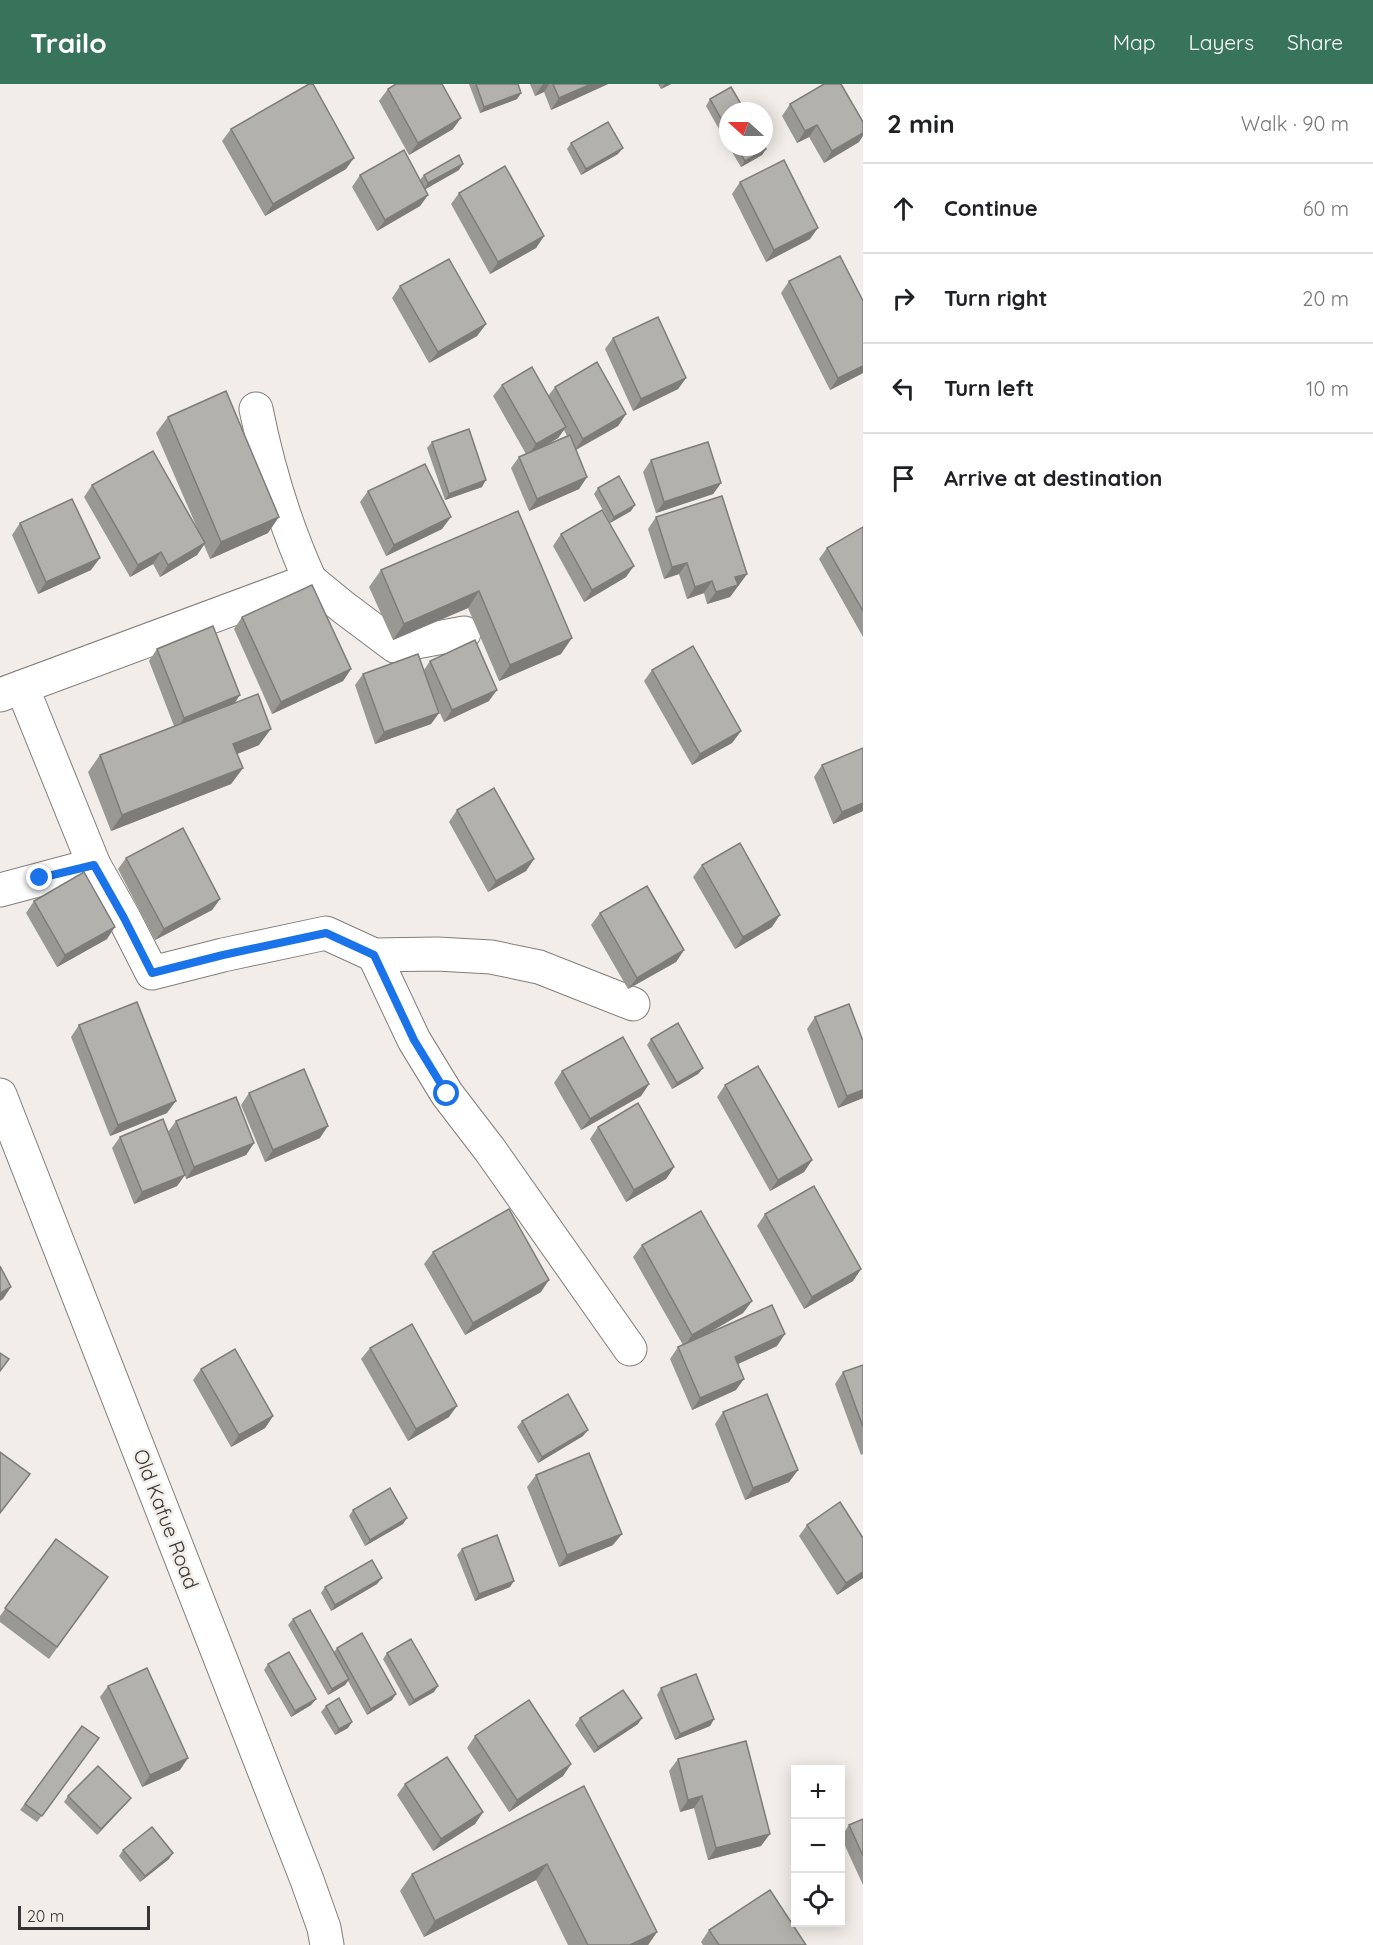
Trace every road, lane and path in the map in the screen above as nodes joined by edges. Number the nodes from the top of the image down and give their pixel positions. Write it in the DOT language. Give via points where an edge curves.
graph roads {
  1 [pos="256,409"];
  2 [pos="310,580"];
  3 [pos="464,633"];
  4 [pos="11,691"];
  5 [pos="94,865"];
  6 [pos="0,890"];
  7 [pos="374,955"];
  8 [pos="633,1004"];
  9 [pos="0,1095"];
  10 [pos="630,1349"];
  11 [pos="327,1945"];
  1 -- 2 [label="street" via="276,493"];
  2 -- 3 [label="street" via="395,646"];
  2 -- 4 [label="street"];
  4 -- 5 [label="street"];
  5 -- 6 [label="street"];
  5 -- 7 [label="street" via="152,973 326,933"];
  7 -- 8 [label="street" via="491,957 539,967"];
  7 -- 10 [label="street" via="414,1040 447,1094"];
  9 -- 11 [label="street, Old Kafue Road" via="307,1880"];
}
